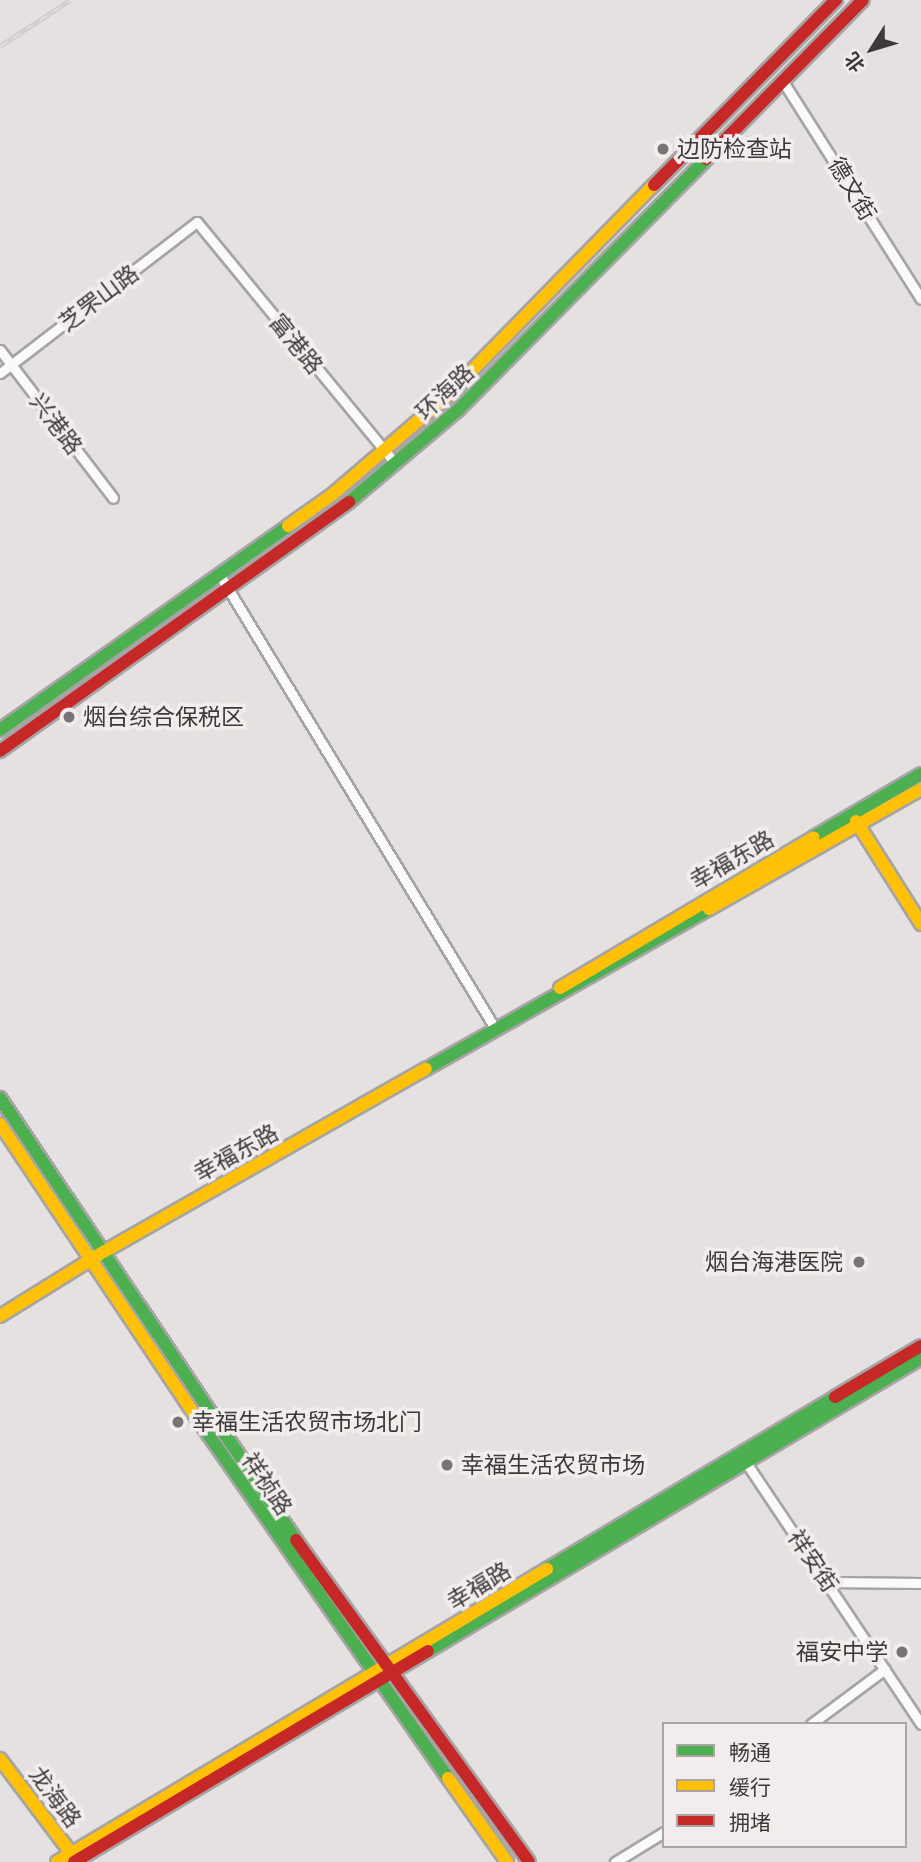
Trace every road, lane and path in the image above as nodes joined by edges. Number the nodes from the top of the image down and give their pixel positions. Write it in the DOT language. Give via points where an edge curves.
graph roads {
  1 [pos="836,0"];
  2 [pos="863,0"];
  3 [pos="782,80"];
  4 [pos="197,222"];
  5 [pos="921,299"];
  6 [pos="0,350"];
  7 [pos="11,365"];
  8 [pos="0,373"];
  9 [pos="383,451"];
  10 [pos="396,464"];
  11 [pos="113,498"];
  12 [pos="221,577"];
  13 [pos="230,590"];
  14 [pos="0,730"];
  15 [pos="0,751"];
  16 [pos="921,774"];
  17 [pos="921,789"];
  18 [pos="856,820"];
  19 [pos="921,924"];
  20 [pos="496,1030"];
  21 [pos="0,1098"];
  22 [pos="0,1124"];
  23 [pos="105,1251"];
  24 [pos="93,1259"];
  25 [pos="0,1316"];
  26 [pos="921,1346"];
  27 [pos="921,1358"];
  28 [pos="742,1458"];
  29 [pos="827,1582"];
  30 [pos="921,1583"];
  31 [pos="885,1669"];
  32 [pos="388,1672"];
  33 [pos="375,1679"];
  34 [pos="814,1722"];
  35 [pos="921,1724"];
  36 [pos="0,1759"];
  37 [pos="662,1833"];
  38 [pos="74,1858"];
  39 [pos="57,1862"];
  40 [pos="507,1862"];
  41 [pos="529,1862"];
  42 [pos="615,1862"];
  1 -- 9 [label="main road, 环海路" via="448,395"];
  2 -- 3 [label="main road, 环海路"];
  3 -- 5 [label="street, 德文街"];
  3 -- 10 [label="main road, 环海路" via="533,337"];
  4 -- 7 [label="street, 芝罘山路"];
  4 -- 9 [label="street, 富港路"];
  6 -- 7 [label="street, 兴港路"];
  7 -- 8 [label="street, 芝罘山路"];
  7 -- 11 [label="street, 兴港路"];
  9 -- 10 [label="street, 富港路"];
  9 -- 12 [label="main road, 环海路"];
  10 -- 13 [label="main road, 环海路"];
  12 -- 13 [label="street"];
  12 -- 14 [label="main road, 环海路"];
  13 -- 15 [label="main road, 环海路"];
  13 -- 20 [label="street"];
  16 -- 18 [label="main road, 幸福东路"];
  17 -- 18 [label="main road, 幸福东路"];
  18 -- 19 [label="main road"];
  18 -- 20 [label="main road, 幸福东路"];
  20 -- 23 [label="main road, 幸福东路"];
  21 -- 23 [label="main road, 祥祯路"];
  22 -- 24 [label="main road, 祥祯路"];
  23 -- 24 [label="main road, 幸福东路"];
  23 -- 32 [label="main road, 祥祯路" via="280,1518"];
  24 -- 25 [label="main road, 幸福东路"];
  24 -- 33 [label="main road, 祥祯路"];
  26 -- 28 [label="main road, 幸福路"];
  27 -- 28 [label="main road, 幸福路"];
  28 -- 29 [label="street, 祥安街"];
  28 -- 32 [label="main road, 幸福路"];
  29 -- 30 [label="street"];
  29 -- 31 [label="street, 祥安街"];
  31 -- 34 [label="street"];
  31 -- 35 [label="street, 祥安街"];
  32 -- 33 [label="main road, 幸福路"];
  32 -- 41 [label="main road, 祥祯路"];
  33 -- 38 [label="main road, 幸福路"];
  33 -- 40 [label="main road, 祥祯路"];
  36 -- 38 [label="main road, 龙海路"];
  37 -- 42 [label="street"];
  38 -- 39 [label="main road, 幸福路"];
}
